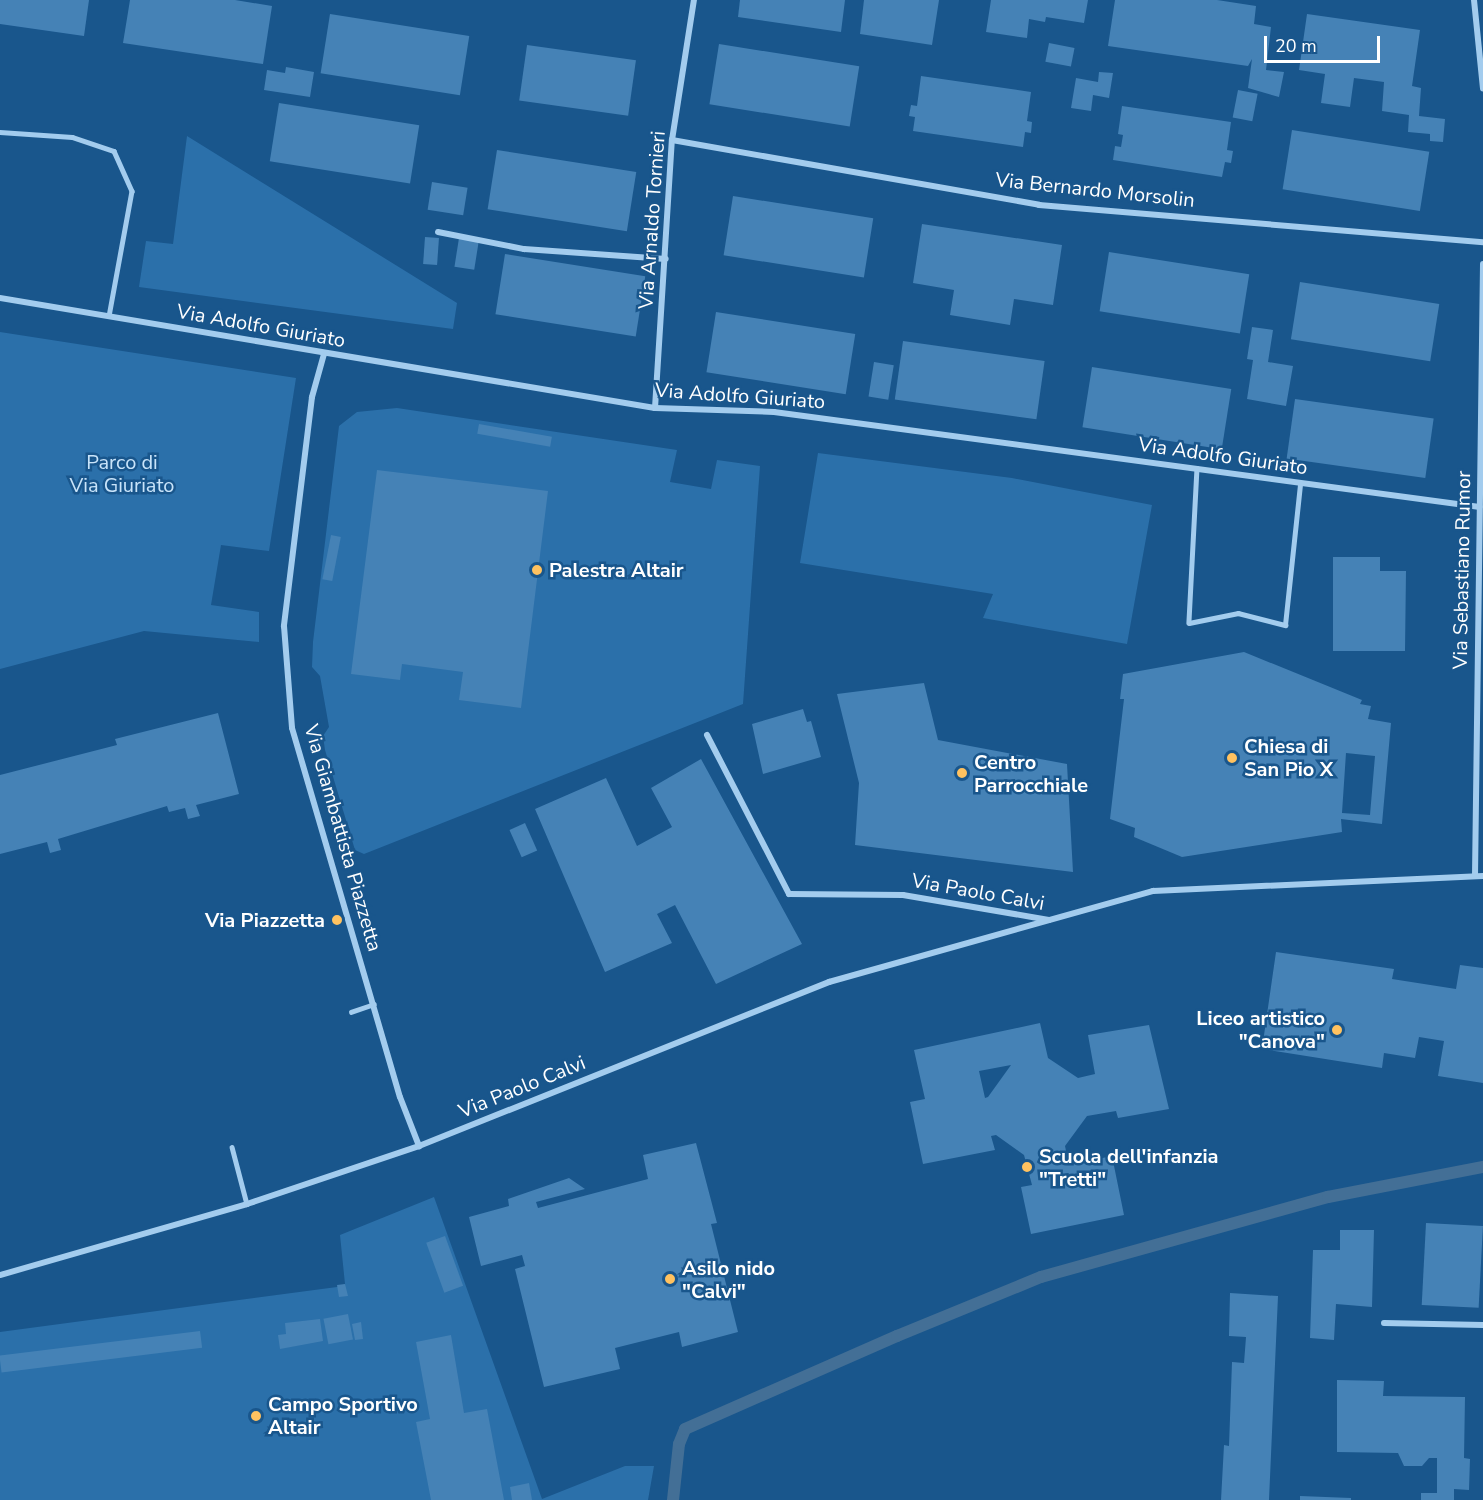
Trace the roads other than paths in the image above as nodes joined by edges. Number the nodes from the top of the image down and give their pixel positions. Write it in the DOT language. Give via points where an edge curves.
graph roads {
  1 [pos="694,0"];
  2 [pos="1474,0"];
  3 [pos="1483,89"];
  4 [pos="0,132"];
  5 [pos="672,140"];
  6 [pos="438,232"];
  7 [pos="1483,242"];
  8 [pos="666,259"];
  9 [pos="1483,264"];
  10 [pos="0,298"];
  11 [pos="109,316"];
  12 [pos="324,354"];
  13 [pos="655,408"];
  14 [pos="1197,468"];
  15 [pos="1300,485"];
  16 [pos="1480,507"];
  17 [pos="707,735"];
  18 [pos="1475,876"];
  19 [pos="1483,876"];
  20 [pos="1052,921"];
  21 [pos="374,1004"];
  22 [pos="351,1012"];
  23 [pos="419,1146"];
  24 [pos="232,1147"];
  25 [pos="247,1204"];
  26 [pos="0,1275"];
  27 [pos="1384,1323"];
  28 [pos="1483,1325"];
  1 -- 5 [label="street, Via Arnaldo Tornieri"];
  2 -- 3 [label="street"];
  4 -- 11 [label="lane" via="72,137 114,151 132,191"];
  5 -- 7 [label="street, Via Bernardo Morsolin" via="1039,205"];
  5 -- 8 [label="street, Via Arnaldo Tornieri"];
  6 -- 8 [label="street" via="524,249"];
  8 -- 13 [label="street, Via Arnaldo Tornieri"];
  9 -- 16 [label="street, Via Sebastiano Rumor"];
  10 -- 11 [label="street, Via Adolfo Giuriato"];
  11 -- 12 [label="street, Via Adolfo Giuriato"];
  12 -- 13 [label="street, Via Adolfo Giuriato" via="452,371"];
  12 -- 21 [label="street, Via Giambattista Piazzetta" via="312,397 284,626 292,728"];
  13 -- 14 [label="street, Via Adolfo Giuriato" via="774,412"];
  14 -- 15 [label="street, Via Adolfo Giuriato"];
  14 -- 15 [label="lane" via="1189,623 1238,613 1286,625"];
  15 -- 16 [label="street, Via Adolfo Giuriato"];
  16 -- 18 [label="street, Via Sebastiano Rumor"];
  17 -- 20 [label="street, Via Paolo Calvi" via="789,894 903,895"];
  18 -- 19 [label="street, Via Paolo Calvi"];
  18 -- 20 [label="street, Via Paolo Calvi" via="1153,891"];
  20 -- 23 [label="street, Via Paolo Calvi" via="830,982"];
  21 -- 22 [label="lane"];
  21 -- 23 [label="street, Via Giambattista Piazzetta" via="400,1097"];
  23 -- 25 [label="street, Via Paolo Calvi"];
  24 -- 25 [label="lane"];
  25 -- 26 [label="street, Via Paolo Calvi"];
  27 -- 28 [label="street"];
}
